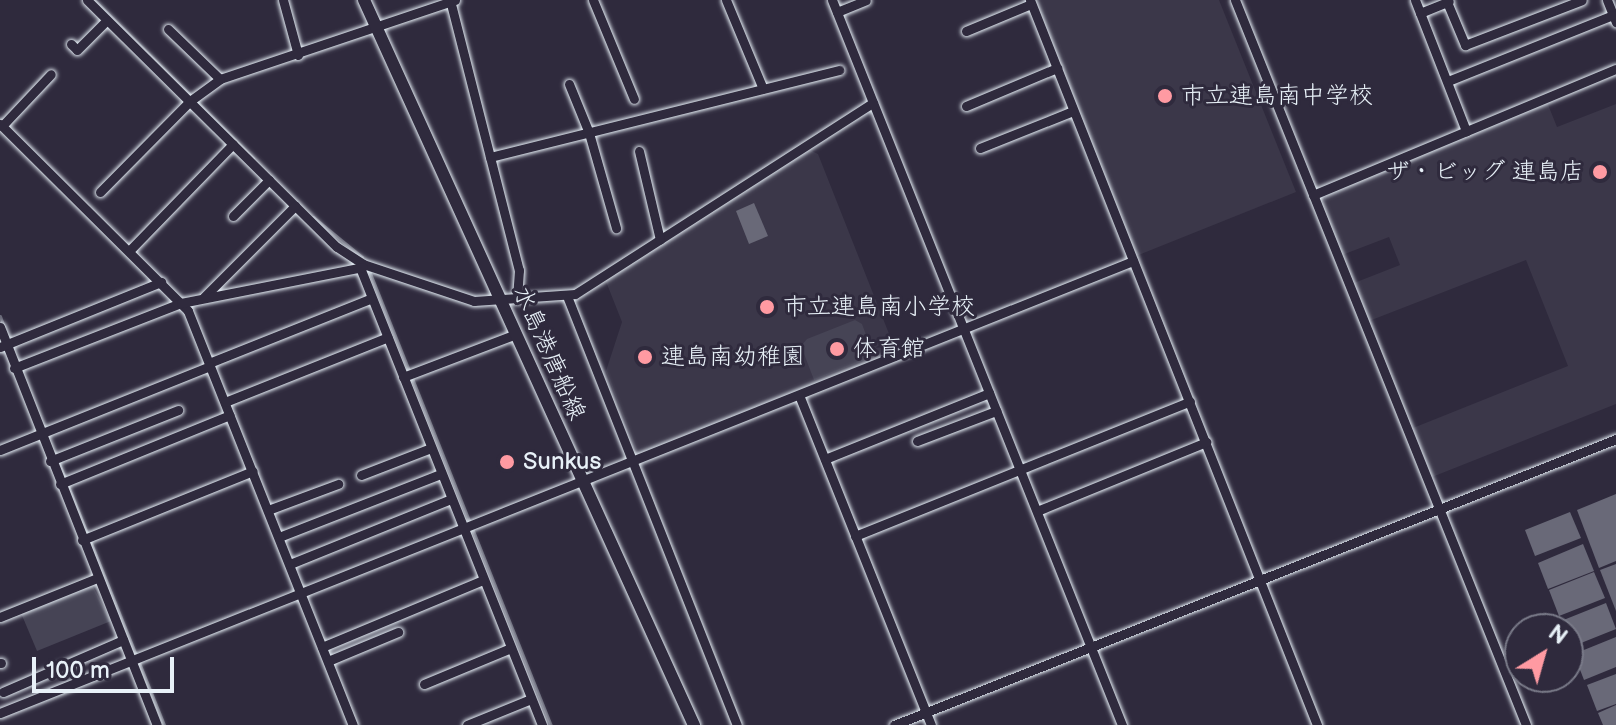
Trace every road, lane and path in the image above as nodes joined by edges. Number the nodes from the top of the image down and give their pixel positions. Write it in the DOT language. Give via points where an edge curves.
graph roads {
  1 [pos="87,0"];
  2 [pos="283,0"];
  3 [pos="364,0"];
  4 [pos="452,0"];
  5 [pos="593,0"];
  6 [pos="726,0"];
  7 [pos="832,0"];
  8 [pos="866,0"];
  9 [pos="1235,0"];
  10 [pos="1415,0"];
  11 [pos="1582,0"];
  12 [pos="1607,0"];
  13 [pos="1449,1"];
  14 [pos="1031,2"];
  15 [pos="837,12"];
  16 [pos="1420,13"];
  17 [pos="1615,18"];
  18 [pos="107,20"];
  19 [pos="376,26"];
  20 [pos="168,29"];
  21 [pos="966,31"];
  22 [pos="77,50"];
  23 [pos="298,55"];
  24 [pos="1057,68"];
  25 [pos="1616,69"];
  26 [pos="839,70"];
  27 [pos="51,74"];
  28 [pos="220,79"];
  29 [pos="1448,81"];
  30 [pos="569,84"];
  31 [pos="763,89"];
  32 [pos="192,99"];
  33 [pos="634,99"];
  34 [pos="873,103"];
  35 [pos="966,106"];
  36 [pos="1073,111"];
  37 [pos="1,125"];
  38 [pos="1466,131"];
  39 [pos="589,133"];
  40 [pos="233,144"];
  41 [pos="980,148"];
  42 [pos="639,151"];
  43 [pos="490,157"];
  44 [pos="269,180"];
  45 [pos="100,192"];
  46 [pos="1313,195"];
  47 [pos="295,206"];
  48 [pos="233,216"];
  49 [pos="616,228"];
  50 [pos="660,240"];
  51 [pos="129,251"];
  52 [pos="1133,261"];
  53 [pos="362,267"];
  54 [pos="161,282"];
  55 [pos="567,296"];
  56 [pos="372,298"];
  57 [pos="203,299"];
  58 [pos="517,299"];
  59 [pos="501,301"];
  60 [pos="181,303"];
  61 [pos="0,327"];
  62 [pos="964,330"];
  63 [pos="516,334"];
  64 [pos="388,337"];
  65 [pos="7,344"];
  66 [pos="210,364"];
  67 [pos="18,367"];
  68 [pos="408,375"];
  69 [pos="989,393"];
  70 [pos="799,395"];
  71 [pos="1190,401"];
  72 [pos="225,402"];
  73 [pos="178,410"];
  74 [pos="996,411"];
  75 [pos="230,415"];
  76 [pos="44,433"];
  77 [pos="1616,439"];
  78 [pos="917,441"];
  79 [pos="1206,442"];
  80 [pos="431,448"];
  81 [pos="0,450"];
  82 [pos="54,459"];
  83 [pos="825,459"];
  84 [pos="632,461"];
  85 [pos="1019,468"];
  86 [pos="253,471"];
  87 [pos="441,474"];
  88 [pos="361,475"];
  89 [pos="64,482"];
  90 [pos="583,482"];
  91 [pos="338,484"];
  92 [pos="451,499"];
  93 [pos="1438,508"];
  94 [pos="268,510"];
  95 [pos="1037,511"];
  96 [pos="468,527"];
  97 [pos="855,536"];
  98 [pos="279,537"];
  99 [pos="86,538"];
  100 [pos="290,564"];
  101 [pos="97,578"];
  102 [pos="483,580"];
  103 [pos="1259,580"];
  104 [pos="302,594"];
  105 [pos="0,617"];
  106 [pos="398,632"];
  107 [pos="123,640"];
  108 [pos="322,647"];
  109 [pos="1091,647"];
  110 [pos="511,648"];
  111 [pos="136,660"];
  112 [pos="328,661"];
  113 [pos="424,684"];
  114 [pos="3,692"];
  115 [pos="531,699"];
  116 [pos="926,712"];
  117 [pos="0,713"];
  118 [pos="157,725"];
  119 [pos="353,725"];
  120 [pos="467,725"];
  121 [pos="542,725"];
  122 [pos="694,725"];
  123 [pos="737,725"];
  124 [pos="894,725"];
  125 [pos="931,725"];
  126 [pos="1122,725"];
  127 [pos="1317,725"];
  128 [pos="1526,725"];
  1 -- 18 [label="street"];
  2 -- 23 [label="street"];
  3 -- 19 [label="main road, 水島港唐船線"];
  4 -- 19 [label="street"];
  4 -- 43 [label="street"];
  5 -- 33 [label="street"];
  6 -- 31 [label="street"];
  7 -- 15 [label="street"];
  8 -- 15 [label="street"];
  9 -- 46 [label="street"];
  10 -- 16 [label="street"];
  11 -- 13 [label="street" via="1465,45"];
  12 -- 17 [label="street"];
  13 -- 16 [label="street"];
  14 -- 21 [label="street"];
  14 -- 24 [label="street"];
  15 -- 34 [label="street"];
  16 -- 29 [label="street"];
  17 -- 29 [label="street"];
  18 -- 22 [label="street"];
  18 -- 32 [label="street"];
  19 -- 23 [label="street"];
  19 -- 59 [label="main road, 水島港唐船線"];
  20 -- 28 [label="street"];
  23 -- 28 [label="street"];
  24 -- 35 [label="street"];
  24 -- 36 [label="street"];
  25 -- 38 [label="street"];
  26 -- 31 [label="street"];
  27 -- 37 [label="street"];
  28 -- 32 [label="street"];
  29 -- 38 [label="street"];
  30 -- 39 [label="street"];
  31 -- 39 [label="street"];
  32 -- 40 [label="street"];
  32 -- 45 [label="street"];
  34 -- 50 [label="street"];
  34 -- 62 [label="street"];
  36 -- 41 [label="street"];
  36 -- 52 [label="street"];
  37 -- 51 [label="street"];
  38 -- 46 [label="street"];
  39 -- 43 [label="street"];
  39 -- 49 [label="street"];
  40 -- 44 [label="street"];
  40 -- 51 [label="street"];
  42 -- 50 [label="street"];
  43 -- 58 [label="street" via="519,270"];
  44 -- 47 [label="street"];
  44 -- 48 [label="street"];
  46 -- 93 [label="street"];
  47 -- 53 [label="street"];
  47 -- 57 [label="street"];
  50 -- 55 [label="street"];
  51 -- 54 [label="street"];
  52 -- 62 [label="street"];
  52 -- 71 [label="street"];
  53 -- 56 [label="street"];
  53 -- 57 [label="street"];
  53 -- 59 [label="street" via="466,299"];
  54 -- 60 [label="street"];
  54 -- 65 [label="street"];
  55 -- 58 [label="street"];
  55 -- 84 [label="street"];
  56 -- 64 [label="street"];
  56 -- 66 [label="street"];
  57 -- 60 [label="street"];
  58 -- 59 [label="street"];
  59 -- 63 [label="main road, 水島港唐船線"];
  60 -- 66 [label="street"];
  60 -- 67 [label="street"];
  61 -- 65 [label="street"];
  62 -- 69 [label="street"];
  62 -- 70 [label="street"];
  63 -- 68 [label="street"];
  63 -- 90 [label="main road, 水島港唐船線"];
  64 -- 68 [label="street"];
  64 -- 72 [label="street"];
  65 -- 67 [label="street"];
  66 -- 72 [label="street"];
  66 -- 76 [label="street"];
  67 -- 76 [label="street"];
  68 -- 80 [label="street"];
  69 -- 74 [label="street"];
  69 -- 83 [label="street"];
  70 -- 83 [label="street"];
  70 -- 84 [label="street"];
  71 -- 79 [label="street"];
  71 -- 85 [label="street"];
  72 -- 75 [label="street"];
  73 -- 82 [label="street"];
  74 -- 78 [label="street"];
  74 -- 85 [label="street"];
  75 -- 86 [label="street"];
  75 -- 89 [label="street"];
  76 -- 81 [label="street"];
  76 -- 82 [label="street"];
  77 -- 93 [label="street"];
  79 -- 95 [label="street"];
  79 -- 103 [label="street"];
  80 -- 87 [label="street"];
  80 -- 88 [label="street"];
  82 -- 89 [label="street"];
  83 -- 97 [label="street"];
  84 -- 90 [label="street"];
  84 -- 123 [label="street"];
  85 -- 95 [label="street"];
  85 -- 97 [label="street"];
  86 -- 94 [label="street"];
  86 -- 99 [label="street"];
  87 -- 92 [label="street"];
  87 -- 98 [label="street"];
  89 -- 99 [label="street"];
  90 -- 96 [label="street"];
  90 -- 122 [label="main road, 水島港唐船線"];
  91 -- 94 [label="street"];
  92 -- 96 [label="street"];
  92 -- 100 [label="street"];
  93 -- 103 [label="street"];
  93 -- 128 [label="street"];
  94 -- 98 [label="street"];
  95 -- 109 [label="street"];
  96 -- 102 [label="street"];
  96 -- 104 [label="street"];
  97 -- 116 [label="street"];
  98 -- 100 [label="street"];
  99 -- 101 [label="street"];
  100 -- 104 [label="street"];
  101 -- 105 [label="street"];
  101 -- 107 [label="street"];
  102 -- 108 [label="street"];
  102 -- 110 [label="street"];
  103 -- 109 [label="street"];
  103 -- 127 [label="street"];
  104 -- 108 [label="street"];
  104 -- 111 [label="street"];
  106 -- 112 [label="street"];
  107 -- 111 [label="street"];
  107 -- 114 [label="street"];
  108 -- 112 [label="street"];
  109 -- 116 [label="street"];
  109 -- 126 [label="street"];
  110 -- 113 [label="street"];
  110 -- 115 [label="street"];
  111 -- 117 [label="street"];
  111 -- 118 [label="street"];
  112 -- 119 [label="street"];
  115 -- 120 [label="street"];
  115 -- 121 [label="street"];
  116 -- 124 [label="street"];
  116 -- 125 [label="street"];
}
